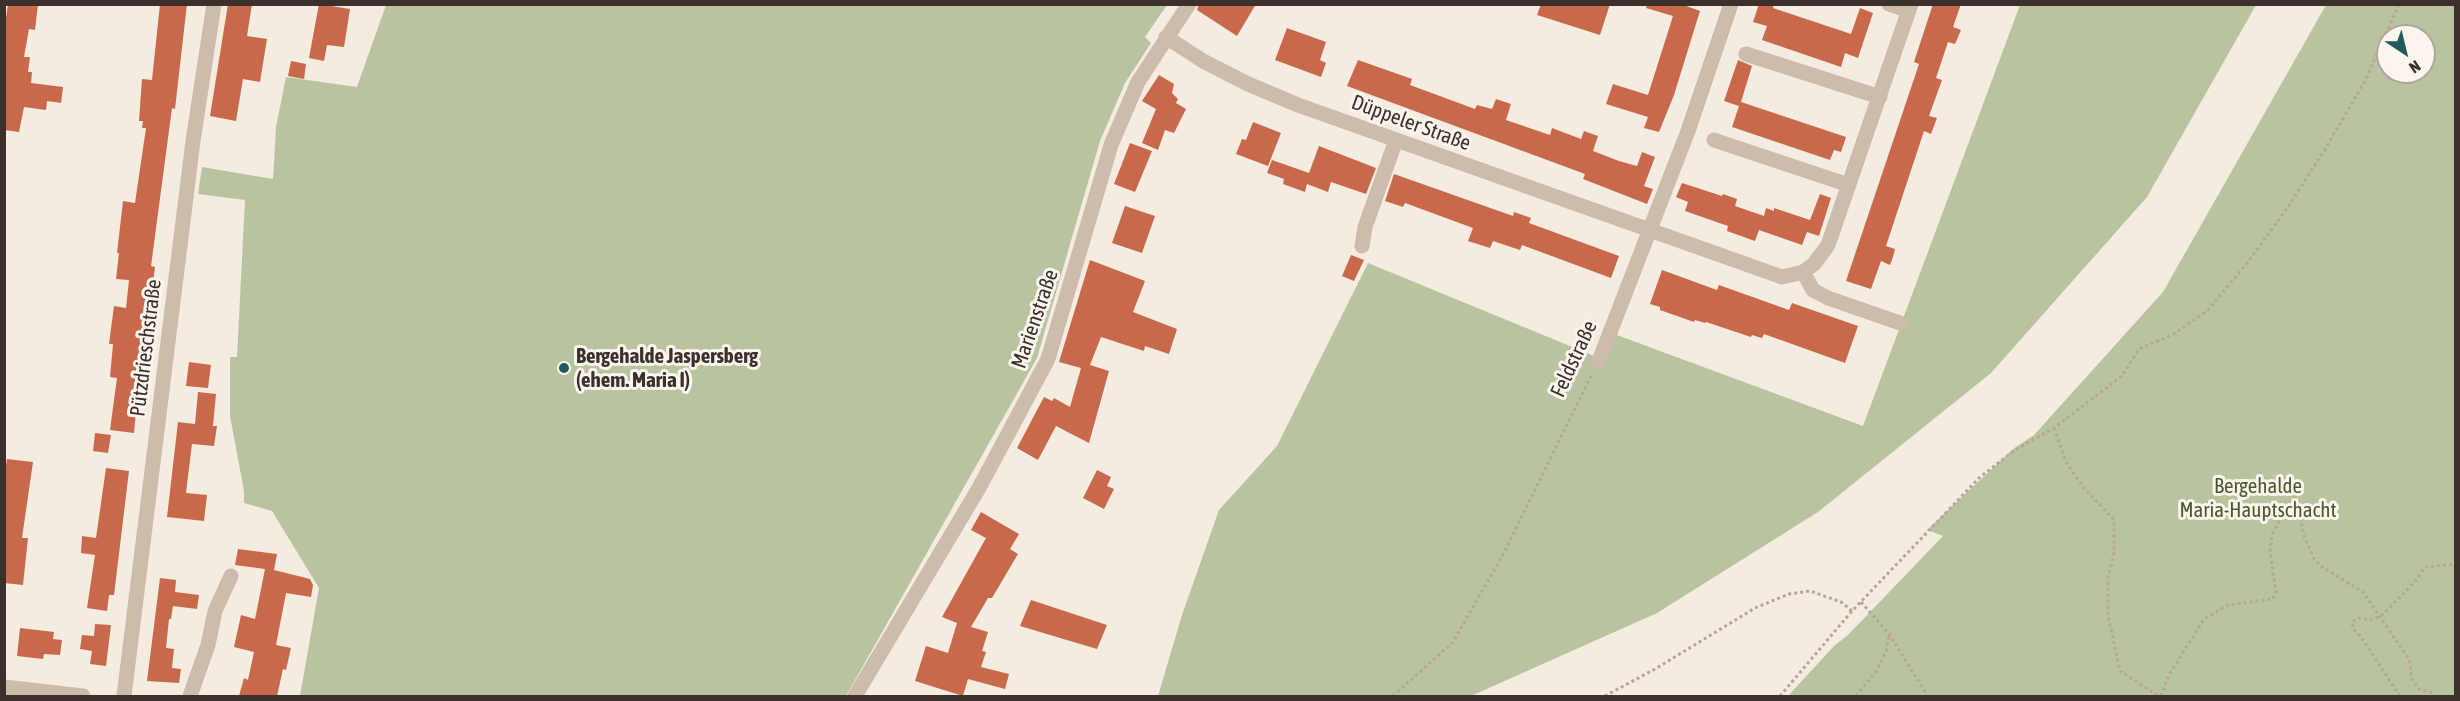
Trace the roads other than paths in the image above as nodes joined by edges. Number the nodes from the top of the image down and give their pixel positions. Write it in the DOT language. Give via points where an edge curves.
graph roads {
  1 [pos="214,4"];
  2 [pos="1189,4"];
  3 [pos="1888,4"];
  4 [pos="1728,5"];
  5 [pos="1910,8"];
  6 [pos="1166,37"];
  7 [pos="1746,54"];
  8 [pos="1880,97"];
  9 [pos="1395,140"];
  10 [pos="1714,140"];
  11 [pos="1849,185"];
  12 [pos="1650,231"];
  13 [pos="1362,246"];
  14 [pos="1803,272"];
  15 [pos="1900,323"];
  16 [pos="1599,361"];
  17 [pos="231,576"];
  18 [pos="4,687"];
  19 [pos="83,696"];
  20 [pos="124,696"];
  21 [pos="190,696"];
  22 [pos="855,696"];
  1 -- 20 [label="street, Pützdrieschstraße" via="193,141"];
  2 -- 6 [label="street, Marienstraße"];
  3 -- 5 [label="street"];
  4 -- 12 [label="street, Feldstraße" via="1688,131"];
  5 -- 8 [label="street"];
  6 -- 9 [label="street, Düppeler Straße" via="1248,84"];
  6 -- 22 [label="street, Marienstraße" via="1138,82 1111,145 1048,359 979,488"];
  7 -- 8 [label="street"];
  8 -- 11 [label="street"];
  9 -- 12 [label="street, Düppeler Straße"];
  9 -- 13 [label="street" via="1365,226"];
  10 -- 11 [label="street"];
  11 -- 14 [label="street" via="1828,245 1815,264"];
  12 -- 14 [label="street, Düppeler Straße" via="1782,278"];
  12 -- 16 [label="street, Feldstraße"];
  14 -- 15 [label="street" via="1813,290 1828,298"];
  17 -- 21 [label="street" via="215,611"];
  18 -- 19 [label="street"];
}
